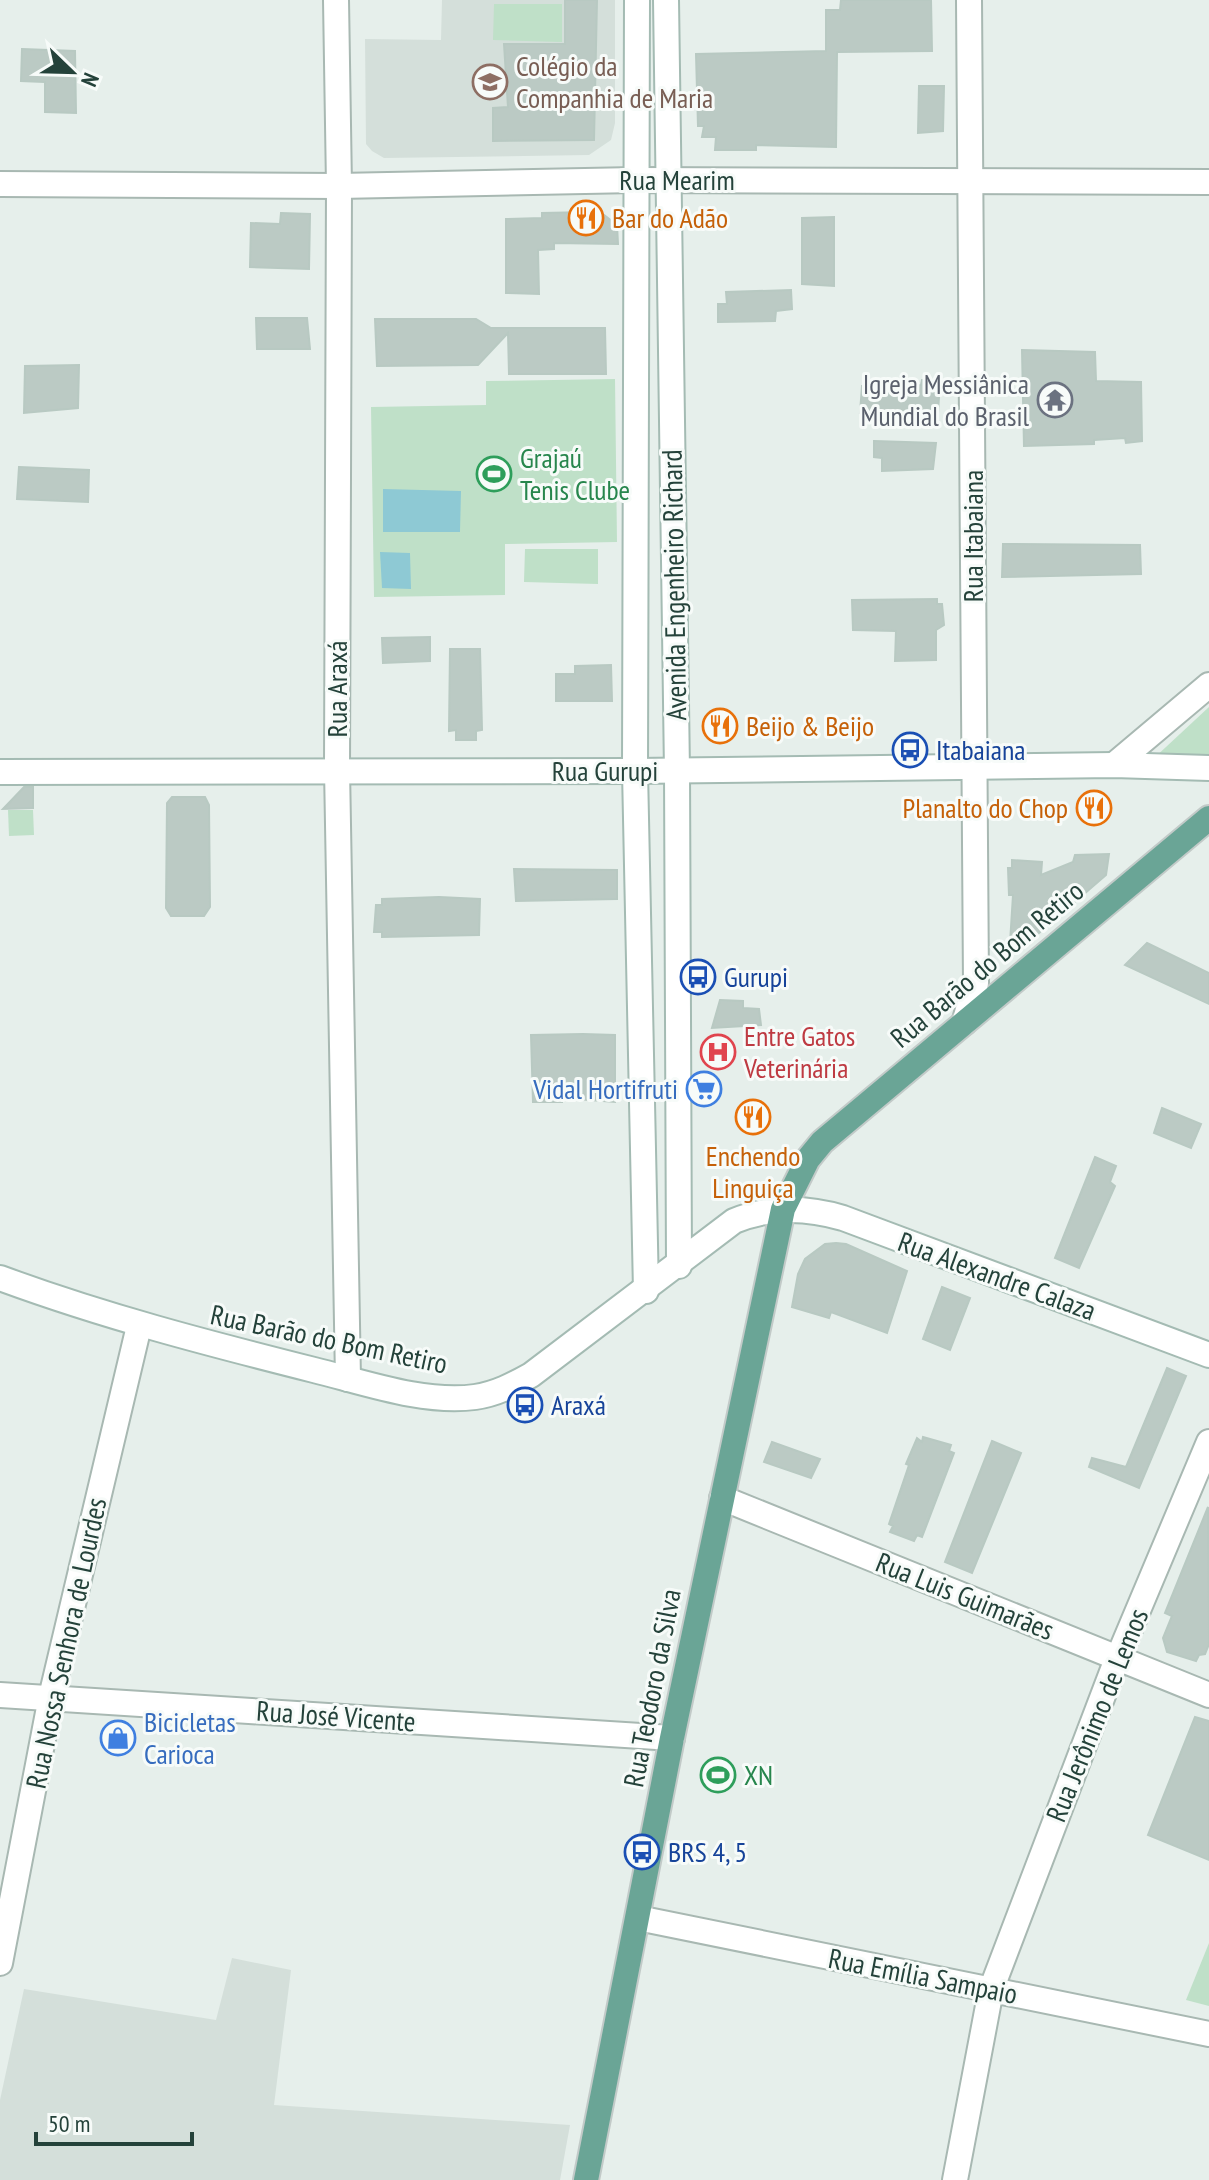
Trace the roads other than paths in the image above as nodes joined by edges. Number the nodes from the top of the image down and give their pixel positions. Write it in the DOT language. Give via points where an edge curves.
graph roads {
  1 [pos="336,0"];
  2 [pos="637,0"];
  3 [pos="666,0"];
  4 [pos="969,0"];
  5 [pos="636,180"];
  6 [pos="669,181"];
  7 [pos="971,182"];
  8 [pos="1209,182"];
  9 [pos="0,184"];
  10 [pos="339,186"];
  11 [pos="1209,685"];
  12 [pos="1114,765"];
  13 [pos="975,767"];
  14 [pos="1209,768"];
  15 [pos="337,769"];
  16 [pos="635,771"];
  17 [pos="677,771"];
  18 [pos="0,772"];
  19 [pos="1209,818"];
  20 [pos="964,1023"];
  21 [pos="783,1209"];
  22 [pos="679,1266"];
  23 [pos="0,1278"];
  24 [pos="646,1291"];
  25 [pos="139,1326"];
  26 [pos="1209,1355"];
  27 [pos="348,1379"];
  28 [pos="1209,1442"];
  29 [pos="722,1498"];
  30 [pos="1118,1658"];
  31 [pos="0,1695"];
  32 [pos="1209,1695"];
  33 [pos="51,1697"];
  34 [pos="672,1738"];
  35 [pos="638,1918"];
  36 [pos="0,1963"];
  37 [pos="991,1990"];
  38 [pos="1209,2034"];
  39 [pos="586,2180"];
  40 [pos="955,2180"];
  1 -- 10 [label="street, Rua Araxá"];
  2 -- 5 [label="street, Avenida Engenheiro Richard"];
  3 -- 6 [label="street, Avenida Engenheiro Richard"];
  4 -- 7 [label="street, Rua Itabaiana"];
  5 -- 6 [label="street, Rua Mearim"];
  5 -- 10 [label="street, Rua Mearim"];
  5 -- 16 [label="street, Avenida Engenheiro Richard"];
  6 -- 7 [label="street, Rua Mearim"];
  6 -- 17 [label="street, Avenida Engenheiro Richard"];
  7 -- 8 [label="street, Rua Mearim"];
  7 -- 13 [label="street, Rua Itabaiana"];
  9 -- 10 [label="street, Rua Mearim"];
  10 -- 15 [label="street, Rua Araxá"];
  11 -- 12 [label="street"];
  12 -- 13 [label="street, Rua Gurupi"];
  12 -- 14 [label="street, Rua Gurupi"];
  13 -- 17 [label="street, Rua Gurupi"];
  13 -- 20 [label="street, Rua Itabaiana" via="976,983"];
  15 -- 16 [label="street, Rua Gurupi"];
  15 -- 18 [label="street, Rua Gurupi"];
  15 -- 27 [label="street, Rua Araxá"];
  16 -- 17 [label="street, Rua Gurupi"];
  16 -- 24 [label="street, Avenida Engenheiro Richard"];
  17 -- 22 [label="street, Avenida Engenheiro Richard"];
  19 -- 20 [label="main road, Rua Barão do Bom Retiro"];
  20 -- 21 [label="main road, Rua Barão do Bom Retiro" via="822,1142"];
  21 -- 22 [label="street, Rua Barão do Bom Retiro" via="734,1221"];
  21 -- 26 [label="street, Rua Alexandre Calaza" via="843,1218"];
  21 -- 29 [label="main road, Rua Teodoro da Silva"];
  22 -- 24 [label="street, Rua Barão do Bom Retiro"];
  23 -- 25 [label="street, Rua Barão do Bom Retiro"];
  24 -- 27 [label="street, Rua Barão do Bom Retiro" via="503,1390 474,1397 430,1396"];
  25 -- 27 [label="street, Rua Barão do Bom Retiro"];
  25 -- 33 [label="street, Rua Nossa Senhora de Lourdes"];
  28 -- 30 [label="street, Rua Jerônimo de Lemos"];
  29 -- 30 [label="street, Rua Luis Guimarães"];
  29 -- 34 [label="main road, Rua Teodoro da Silva"];
  30 -- 32 [label="street, Rua Luis Guimarães"];
  30 -- 37 [label="street, Rua Jerônimo de Lemos"];
  31 -- 33 [label="street, Rua José Vicente"];
  33 -- 34 [label="street, Rua José Vicente"];
  33 -- 36 [label="street, Rua Nossa Senhora de Lourdes"];
  34 -- 35 [label="main road, Rua Teodoro da Silva"];
  35 -- 37 [label="street, Rua Emília Sampaio"];
  35 -- 39 [label="main road, Rua Teodoro da Silva"];
  37 -- 38 [label="street, Rua Emília Sampaio"];
  37 -- 40 [label="street, Rua Jerônimo de Lemos"];
}
